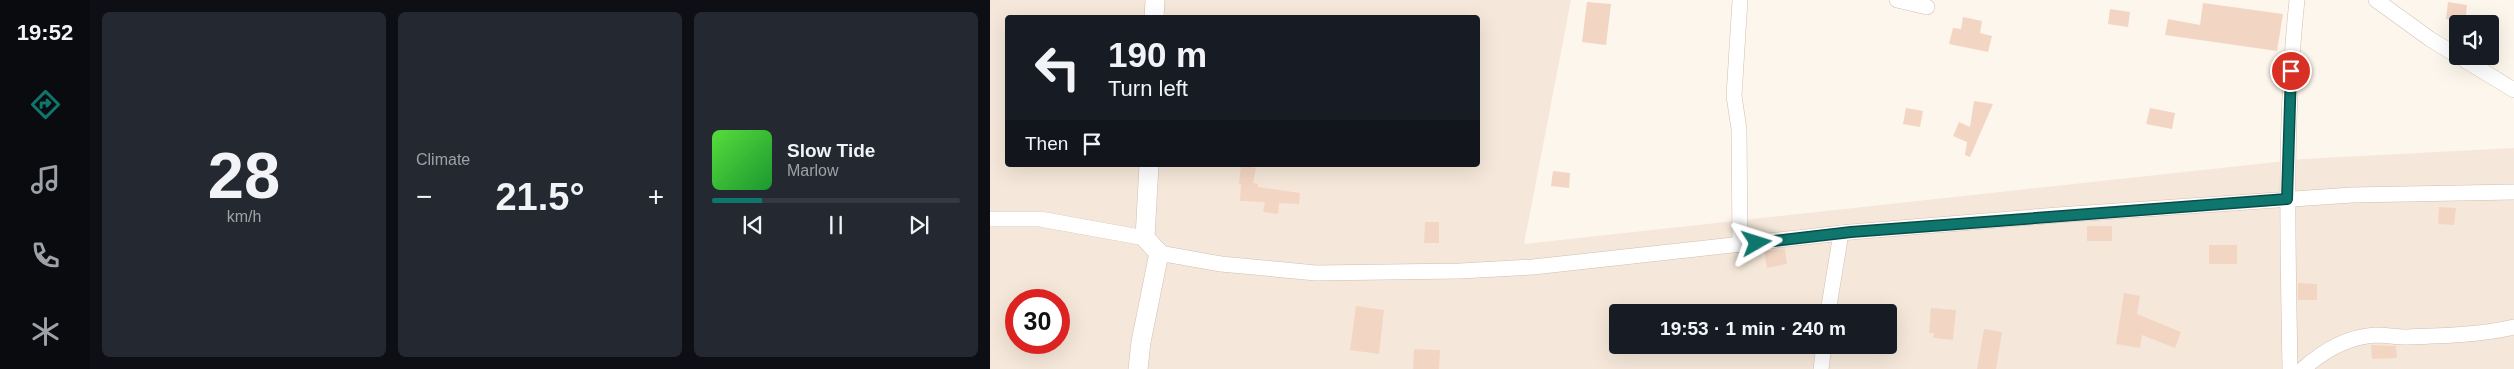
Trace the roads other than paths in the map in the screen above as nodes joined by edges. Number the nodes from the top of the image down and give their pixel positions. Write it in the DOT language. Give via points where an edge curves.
graph roads {
  1 [pos="1155,0"];
  2 [pos="1740,0"];
  3 [pos="1897,0"];
  4 [pos="2297,0"];
  5 [pos="2376,0"];
  6 [pos="1927,7"];
  7 [pos="1154,15"];
  8 [pos="2449,51"];
  9 [pos="2473,65"];
  10 [pos="2514,90"];
  11 [pos="1149,167"];
  12 [pos="2514,192"];
  13 [pos="2287,199"];
  14 [pos="990,219"];
  15 [pos="1841,234"];
  16 [pos="1145,238"];
  17 [pos="1740,245"];
  18 [pos="1159,254"];
  19 [pos="1829,304"];
  20 [pos="2514,327"];
  21 [pos="1823,354"];
  22 [pos="1138,369"];
  23 [pos="1821,369"];
  24 [pos="2290,369"];
  25 [pos="2303,369"];
  1 -- 7 [label="street"];
  2 -- 17 [label="street" via="1734,96 1740,129"];
  3 -- 6 [label="street"];
  4 -- 13 [label="street" via="2292,47"];
  5 -- 8 [label="street"];
  9 -- 10 [label="street"];
  11 -- 16 [label="street"];
  12 -- 13 [label="street"];
  13 -- 15 [label="street"];
  13 -- 24 [label="street"];
  14 -- 16 [label="street" via="1040,219"];
  15 -- 17 [label="street"];
  15 -- 19 [label="street"];
  16 -- 18 [label="street"];
  17 -- 18 [label="street" via="1533,267 1460,271 1316,273"];
  18 -- 22 [label="street"];
  20 -- 25 [label="street" via="2430,336 2356,338 2332,346"];
  21 -- 23 [label="street"];
}
